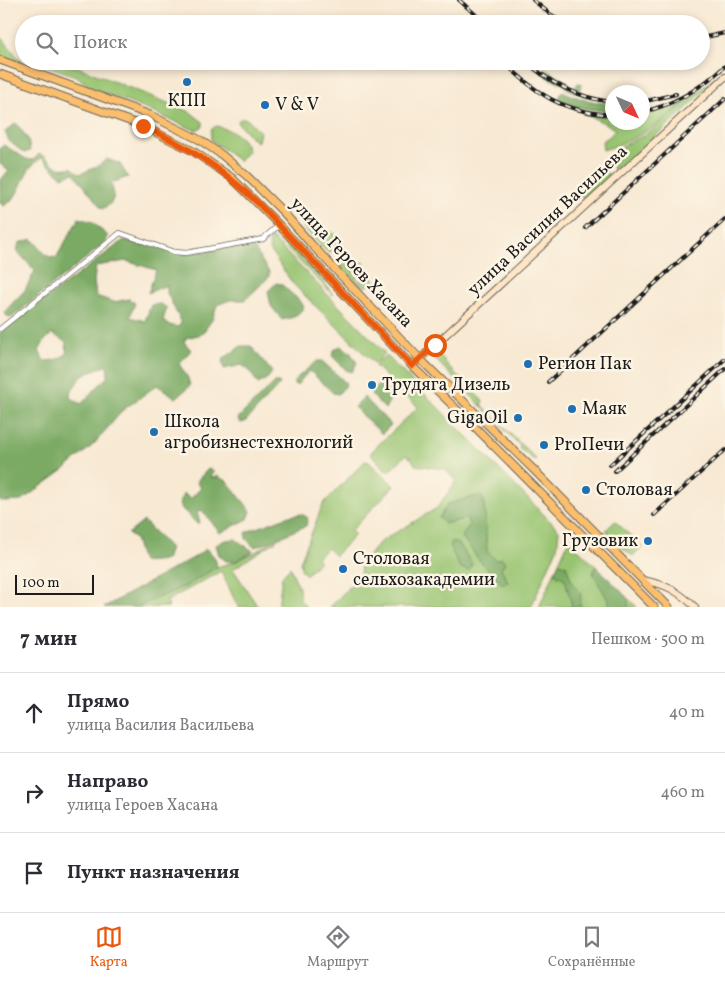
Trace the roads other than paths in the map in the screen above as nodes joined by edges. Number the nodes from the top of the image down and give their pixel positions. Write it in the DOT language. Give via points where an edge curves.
graph roads {
  1 [pos="0,60"];
  2 [pos="15,66"];
  3 [pos="27,70"];
  4 [pos="0,74"];
  5 [pos="725,77"];
  6 [pos="279,225"];
  7 [pos="0,329"];
  8 [pos="420,359"];
  9 [pos="412,366"];
  10 [pos="641,580"];
  11 [pos="654,607"];
  12 [pos="669,607"];
  13 [pos="685,607"];
  14 [pos="692,607"];
  15 [pos="695,607"];
  1 -- 2 [label="main road, улица Героев Хасана"];
  3 -- 8 [label="main road, улица Героев Хасана" via="150,115 185,132 222,156 284,213"];
  4 -- 6 [label="main road, улица Героев Хасана" via="136,123 192,151 232,178"];
  5 -- 8 [label="main road, улица Василия Васильева"];
  6 -- 7 [label="street" via="263,239 186,253 166,250 120,233"];
  6 -- 9 [label="main road, улица Героев Хасана"];
  8 -- 9 [label="main road, улица Василия Васильева"];
  8 -- 10 [label="main road, улица Героев Хасана"];
  9 -- 11 [label="main road, улица Героев Хасана"];
  10 -- 12 [label="main road, улица Героев Хасана"];
  10 -- 15 [label="main road" via="661,584 680,593"];
  13 -- 14 [label="main road"];
}
